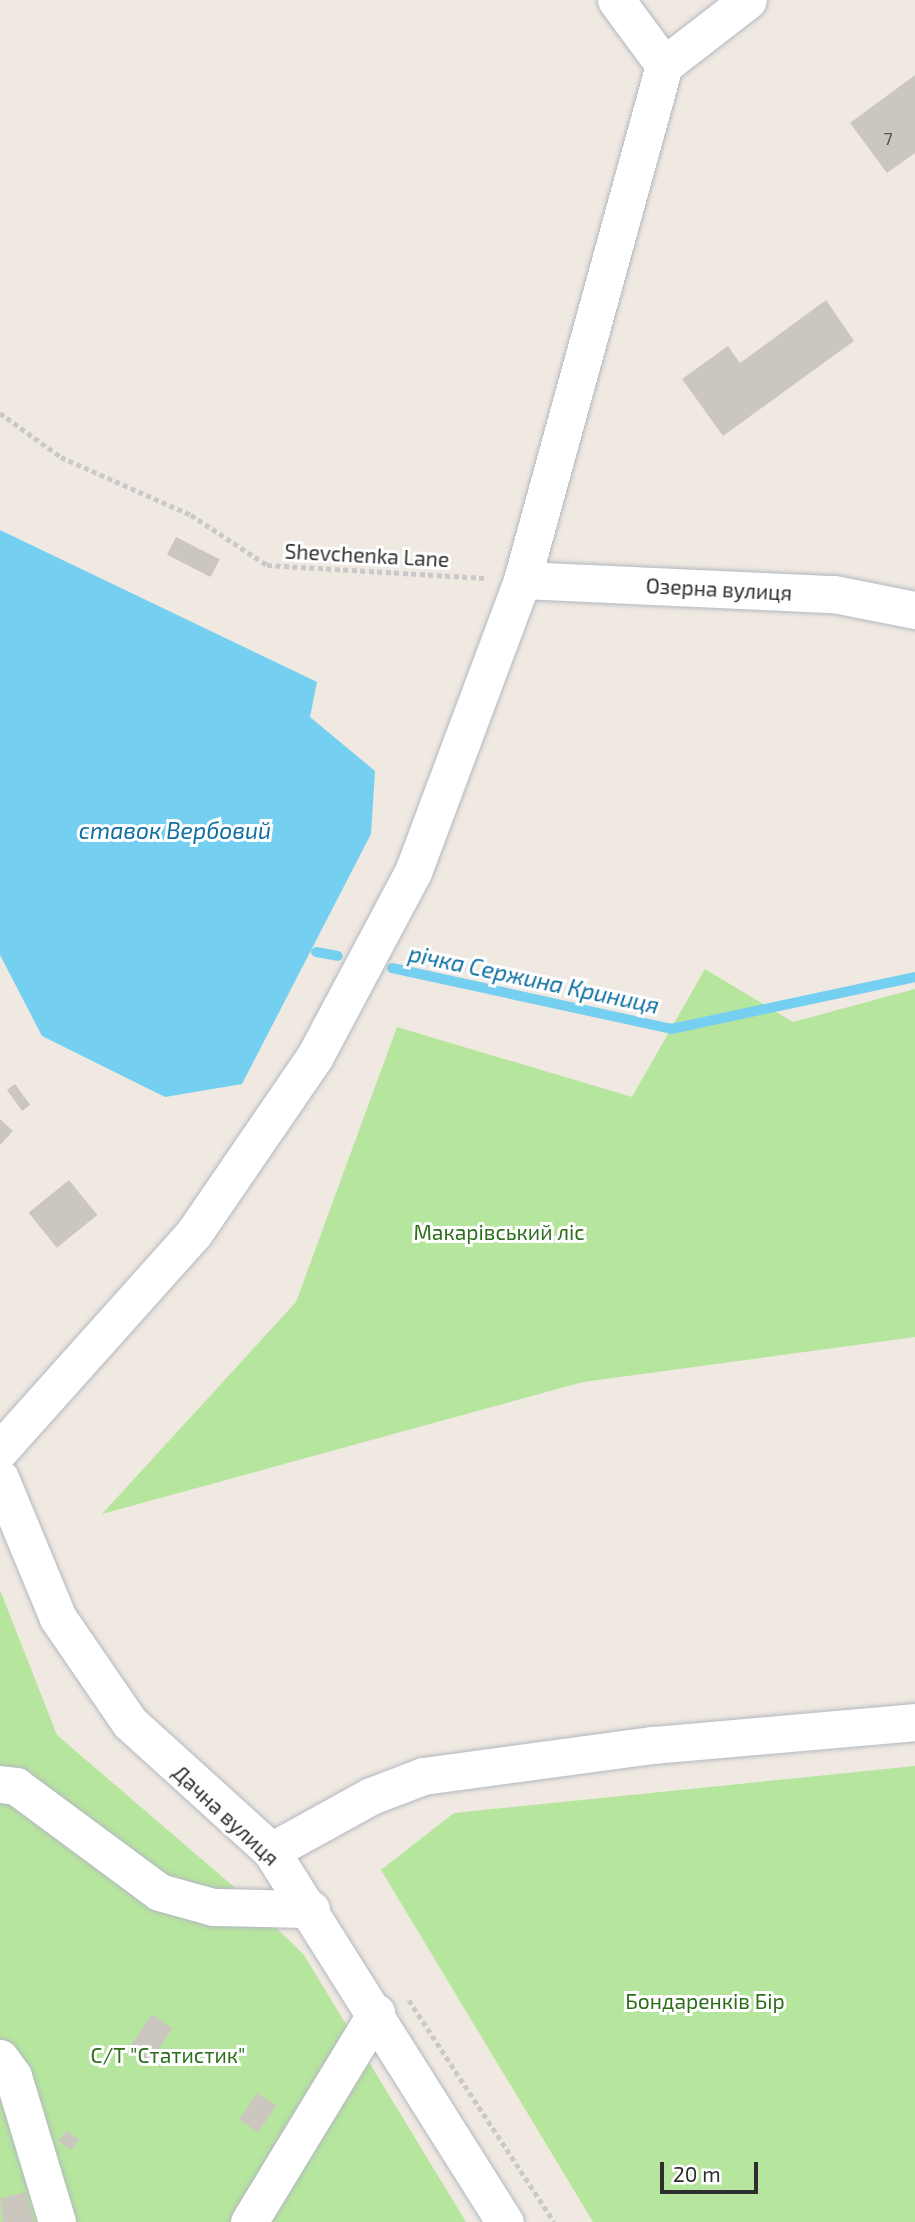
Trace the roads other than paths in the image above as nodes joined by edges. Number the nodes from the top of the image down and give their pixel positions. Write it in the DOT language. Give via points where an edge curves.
graph roads {
  1 [pos="616,0"];
  2 [pos="748,0"];
  3 [pos="664,65"];
  4 [pos="522,580"];
  5 [pos="915,610"];
  6 [pos="0,1450"];
  7 [pos="0,1478"];
  8 [pos="915,1722"];
  9 [pos="0,1784"];
  10 [pos="271,1851"];
  11 [pos="311,1909"];
  12 [pos="376,2013"];
  13 [pos="0,2058"];
  14 [pos="57,2222"];
  15 [pos="249,2222"];
  16 [pos="505,2222"];
  1 -- 3 [label="street"];
  2 -- 3 [label="street"];
  3 -- 4 [label="street"];
  4 -- 5 [label="street, Озерна вулиця" via="834,594"];
  4 -- 6 [label="street" via="413,872 314,1058 194,1233"];
  7 -- 10 [label="street, Дачна вулиця" via="58,1618 130,1723"];
  8 -- 10 [label="street" via="653,1745 423,1776 371,1796"];
  9 -- 11 [label="street" via="16,1786 159,1892 213,1907"];
  10 -- 11 [label="street, Дачна вулиця"];
  11 -- 12 [label="street, Дачна вулиця"];
  12 -- 15 [label="street"];
  12 -- 16 [label="street, Дачна вулиця"];
  13 -- 14 [label="street" via="13,2076"];
}
